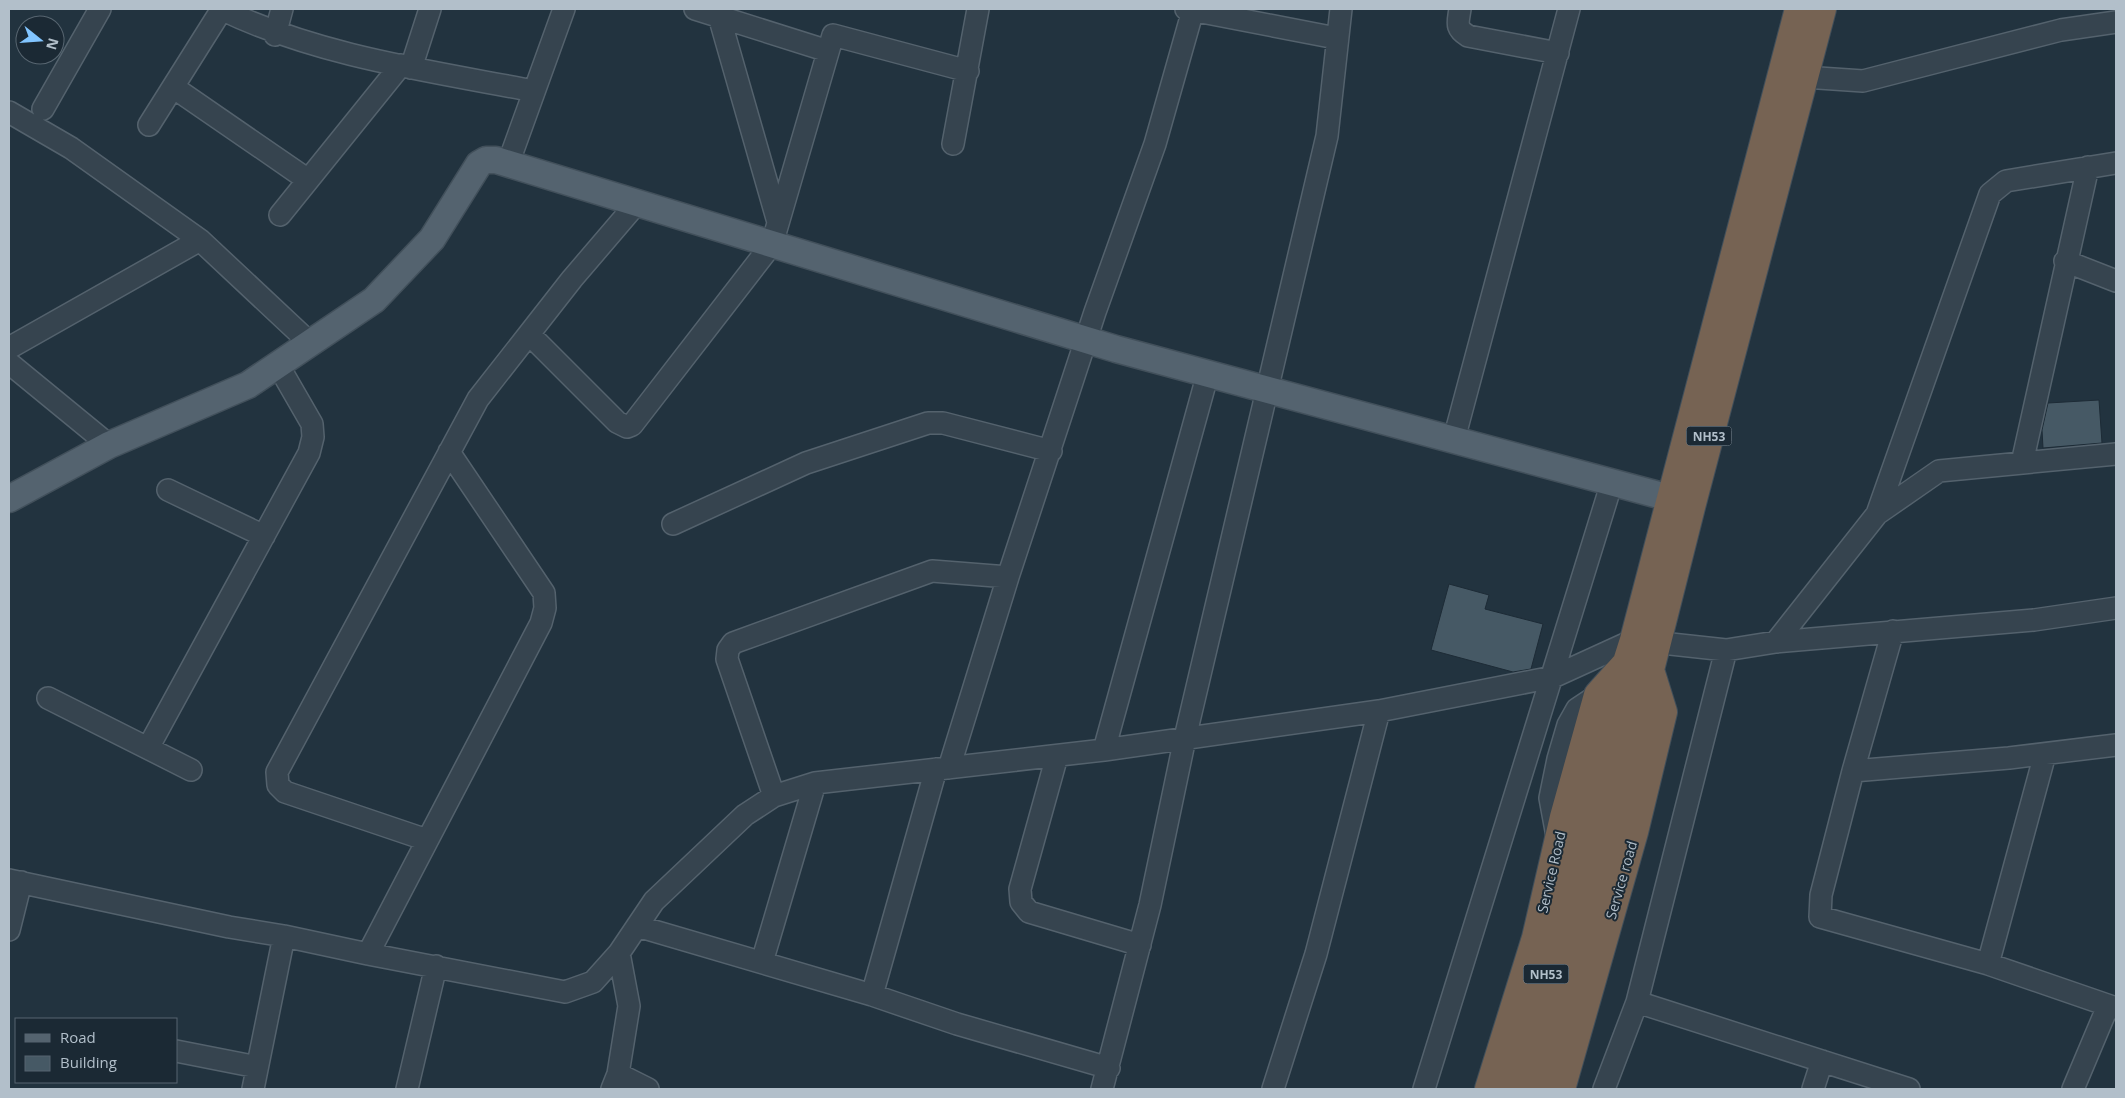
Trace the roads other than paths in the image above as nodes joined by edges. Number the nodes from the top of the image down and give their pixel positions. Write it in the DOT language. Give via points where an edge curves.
graph roads {
  1 [pos="100,9"];
  2 [pos="222,9"];
  3 [pos="282,9"];
  4 [pos="430,9"];
  5 [pos="564,9"];
  6 [pos="695,9"];
  7 [pos="978,9"];
  8 [pos="1341,9"];
  9 [pos="1460,9"];
  10 [pos="1569,9"];
  11 [pos="1799,9"];
  12 [pos="1822,9"];
  13 [pos="1190,10"];
  14 [pos="719,16"];
  15 [pos="2116,22"];
  16 [pos="275,34"];
  17 [pos="1336,38"];
  18 [pos="828,51"];
  19 [pos="1558,53"];
  20 [pos="406,66"];
  21 [pos="968,71"];
  22 [pos="1804,77"];
  23 [pos="173,86"];
  24 [pos="534,92"];
  25 [pos="43,109"];
  26 [pos="9,112"];
  27 [pos="149,125"];
  28 [pos="953,144"];
  29 [pos="2116,163"];
  30 [pos="508,164"];
  31 [pos="2088,168"];
  32 [pos="308,180"];
  33 [pos="637,203"];
  34 [pos="280,215"];
  35 [pos="775,233"];
  36 [pos="200,240"];
  37 [pos="2065,261"];
  38 [pos="2116,281"];
  39 [pos="529,334"];
  40 [pos="1087,340"];
  41 [pos="310,343"];
  42 [pos="9,348"];
  43 [pos="9,363"];
  44 [pos="278,365"];
  45 [pos="1208,373"];
  46 [pos="1268,390"];
  47 [pos="1454,439"];
  48 [pos="109,446"];
  49 [pos="1051,451"];
  50 [pos="449,452"];
  51 [pos="2116,454"];
  52 [pos="2022,463"];
  53 [pos="1612,482"];
  54 [pos="168,490"];
  55 [pos="1670,498"];
  56 [pos="9,499"];
  57 [pos="1878,514"];
  58 [pos="673,524"];
  59 [pos="264,536"];
  60 [pos="1008,577"];
  61 [pos="2116,608"];
  62 [pos="1893,631"];
  63 [pos="1776,642"];
  64 [pos="1726,650"];
  65 [pos="1642,654"];
  66 [pos="1553,677"];
  67 [pos="48,698"];
  68 [pos="1379,711"];
  69 [pos="1185,738"];
  70 [pos="2116,745"];
  71 [pos="148,748"];
  72 [pos="1104,750"];
  73 [pos="2045,754"];
  74 [pos="1057,756"];
  75 [pos="943,768"];
  76 [pos="191,770"];
  77 [pos="1853,771"];
  78 [pos="815,784"];
  79 [pos="774,796"];
  80 [pos="427,840"];
  81 [pos="15,881"];
  82 [pos="637,926"];
  83 [pos="9,930"];
  84 [pos="284,936"];
  85 [pos="1140,945"];
  86 [pos="368,954"];
  87 [pos="619,954"];
  88 [pos="762,962"];
  89 [pos="1988,964"];
  90 [pos="436,966"];
  91 [pos="872,995"];
  92 [pos="1637,1002"];
  93 [pos="2112,1007"];
  94 [pos="178,1051"];
  95 [pos="1822,1061"];
  96 [pos="257,1067"];
  97 [pos="1109,1068"];
  98 [pos="615,1082"];
  99 [pos="253,1089"];
  100 [pos="408,1089"];
  101 [pos="648,1089"];
  102 [pos="1102,1089"];
  103 [pos="1273,1089"];
  104 [pos="1424,1089"];
  105 [pos="1488,1089"];
  106 [pos="1514,1089"];
  107 [pos="1535,1089"];
  108 [pos="1561,1089"];
  109 [pos="1604,1089"];
  110 [pos="1813,1089"];
  111 [pos="1909,1089"];
  112 [pos="2073,1089"];
  1 -- 25 [label="street"];
  2 -- 16 [label="street"];
  2 -- 23 [label="street"];
  3 -- 16 [label="street"];
  4 -- 20 [label="street"];
  5 -- 24 [label="street"];
  6 -- 14 [label="street"];
  7 -- 21 [label="street"];
  8 -- 17 [label="street"];
  9 -- 19 [label="street" via="1460,32 1468,36"];
  10 -- 19 [label="street"];
  11 -- 55 [label="highway, NH53"];
  12 -- 22 [label="highway, NH53"];
  13 -- 17 [label="street"];
  13 -- 40 [label="street" via="1155,144"];
  14 -- 18 [label="street"];
  14 -- 35 [label="street"];
  15 -- 22 [label="street" via="2061,30 1863,81"];
  16 -- 20 [label="street"];
  17 -- 46 [label="street" via="1327,136"];
  18 -- 21 [label="street" via="833,35"];
  18 -- 35 [label="street"];
  19 -- 47 [label="street"];
  20 -- 24 [label="street"];
  20 -- 32 [label="street"];
  21 -- 28 [label="street"];
  22 -- 65 [label="highway, NH53" via="1737,330"];
  23 -- 27 [label="street"];
  23 -- 32 [label="street"];
  24 -- 30 [label="street"];
  26 -- 36 [label="street" via="71,148"];
  29 -- 31 [label="street"];
  30 -- 33 [label="main road"];
  30 -- 41 [label="main road" via="486,160 479,164 432,239 374,300"];
  31 -- 37 [label="street"];
  31 -- 57 [label="street" via="2006,181 1990,194"];
  32 -- 34 [label="street"];
  33 -- 35 [label="main road"];
  33 -- 39 [label="street"];
  35 -- 39 [label="street" via="632,425 627,427 617,422"];
  35 -- 40 [label="main road"];
  36 -- 41 [label="street"];
  36 -- 42 [label="street"];
  37 -- 38 [label="street"];
  37 -- 52 [label="street"];
  39 -- 50 [label="street" via="478,399"];
  40 -- 45 [label="main road"];
  40 -- 49 [label="street"];
  41 -- 44 [label="main road"];
  43 -- 48 [label="street"];
  44 -- 48 [label="main road" via="248,385"];
  44 -- 59 [label="street" via="312,424 313,437 309,453"];
  45 -- 46 [label="main road"];
  45 -- 72 [label="street"];
  46 -- 47 [label="main road"];
  46 -- 69 [label="street"];
  47 -- 53 [label="main road"];
  48 -- 56 [label="main road"];
  49 -- 58 [label="street" via="943,423 928,423 806,463"];
  49 -- 60 [label="street"];
  50 -- 80 [label="street" via="544,593 545,608 541,623"];
  50 -- 80 [label="street" via="277,772 278,785 286,792"];
  51 -- 52 [label="street"];
  52 -- 57 [label="street" via="1939,471"];
  53 -- 55 [label="main road"];
  53 -- 66 [label="street"];
  54 -- 59 [label="street"];
  55 -- 65 [label="highway, NH53"];
  57 -- 63 [label="street"];
  59 -- 71 [label="street"];
  60 -- 75 [label="street"];
  60 -- 79 [label="street" via="932,571 733,643 727,659"];
  61 -- 62 [label="street" via="2034,620"];
  62 -- 63 [label="street"];
  62 -- 77 [label="street"];
  63 -- 64 [label="street"];
  64 -- 65 [label="street"];
  64 -- 92 [label="street"];
  65 -- 66 [label="street"];
  65 -- 105 [label="highway, Service Road" via="1598,695 1536,938"];
  65 -- 106 [label="highway, NH53"];
  65 -- 107 [label="highway, NH53" via="1601,864"];
  65 -- 108 [label="highway, Service road" via="1663,712 1634,832"];
  66 -- 68 [label="street"];
  66 -- 104 [label="street"];
  67 -- 71 [label="street"];
  68 -- 69 [label="street"];
  68 -- 103 [label="street" via="1316,954"];
  69 -- 72 [label="street"];
  69 -- 85 [label="street"];
  70 -- 73 [label="street"];
  71 -- 76 [label="street"];
  72 -- 74 [label="street"];
  73 -- 77 [label="street"];
  73 -- 89 [label="street"];
  74 -- 75 [label="street"];
  74 -- 85 [label="street" via="1020,889 1021,902 1029,912"];
  75 -- 78 [label="street"];
  75 -- 91 [label="street"];
  77 -- 89 [label="street" via="1821,895 1820,917"];
  78 -- 79 [label="street"];
  78 -- 88 [label="street"];
  79 -- 82 [label="street" via="745,815 717,841 654,901"];
  80 -- 86 [label="street"];
  81 -- 83 [label="street"];
  81 -- 84 [label="street"];
  82 -- 87 [label="street"];
  82 -- 88 [label="street"];
  84 -- 86 [label="street"];
  84 -- 96 [label="street"];
  85 -- 97 [label="street"];
  86 -- 90 [label="street"];
  87 -- 90 [label="street" via="593,982 565,992"];
  87 -- 98 [label="street" via="629,1006"];
  88 -- 91 [label="street"];
  89 -- 93 [label="street"];
  90 -- 100 [label="street"];
  91 -- 97 [label="street" via="957,1024"];
  92 -- 95 [label="street"];
  92 -- 109 [label="street"];
  93 -- 112 [label="street"];
  94 -- 96 [label="street"];
  95 -- 110 [label="street"];
  95 -- 111 [label="street"];
  96 -- 99 [label="street"];
  97 -- 102 [label="street"];
  98 -- 101 [label="street"];
}
